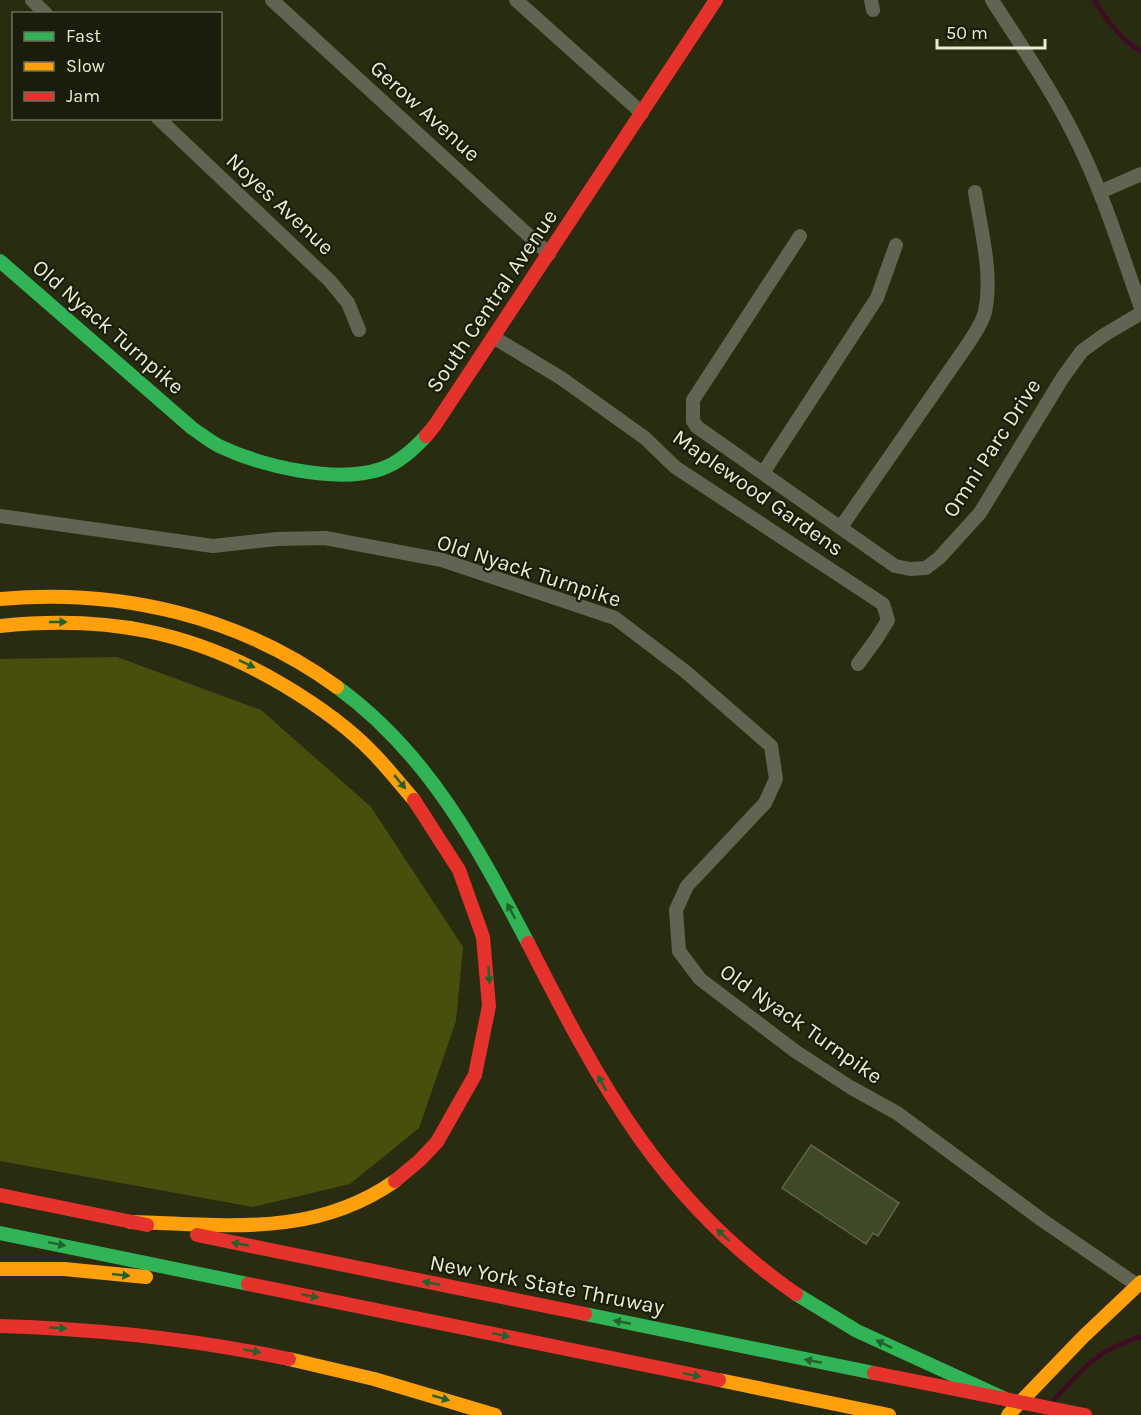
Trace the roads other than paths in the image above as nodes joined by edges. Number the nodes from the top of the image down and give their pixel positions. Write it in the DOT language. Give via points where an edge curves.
graph roads {
  1 [pos="32,0"];
  2 [pos="272,0"];
  3 [pos="516,0"];
  4 [pos="716,0"];
  5 [pos="992,0"];
  6 [pos="44,12"];
  7 [pos="642,113"];
  8 [pos="160,120"];
  9 [pos="1137,175"];
  10 [pos="975,192"];
  11 [pos="1100,192"];
  12 [pos="800,236"];
  13 [pos="896,245"];
  14 [pos="549,254"];
  15 [pos="0,261"];
  16 [pos="1141,308"];
  17 [pos="1141,313"];
  18 [pos="359,330"];
  19 [pos="494,336"];
  20 [pos="217,445"];
  21 [pos="763,473"];
  22 [pos="0,516"];
  23 [pos="840,527"];
  24 [pos="0,599"];
  25 [pos="0,626"];
  26 [pos="858,664"];
  27 [pos="0,1195"];
  28 [pos="130,1222"];
  29 [pos="0,1233"];
  30 [pos="0,1269"];
  31 [pos="1139,1283"];
  32 [pos="275,1289"];
  33 [pos="0,1326"];
  34 [pos="1009,1408"];
  35 [pos="1081,1414"];
  36 [pos="495,1415"];
  37 [pos="889,1415"];
  1 -- 6 [label="street"];
  2 -- 14 [label="street, Gerow Avenue"];
  3 -- 7 [label="street"];
  4 -- 7 [label="main road, South Central Avenue"];
  5 -- 11 [label="street" via="1051,92"];
  7 -- 14 [label="main road, South Central Avenue"];
  8 -- 18 [label="street, Noyes Avenue" via="330,281 348,303"];
  9 -- 11 [label="street"];
  10 -- 23 [label="street" via="988,273 981,320"];
  11 -- 16 [label="street"];
  12 -- 21 [label="street, Omni Parc Drive" via="693,400 693,421 697,427"];
  13 -- 21 [label="street" via="877,298"];
  14 -- 19 [label="main road, South Central Avenue"];
  15 -- 20 [label="main road, Old Nyack Turnpike" via="192,428"];
  17 -- 23 [label="street, Omni Parc Drive" via="1082,351 980,513 926,568 895,566"];
  19 -- 20 [label="main road, South Central Avenue" via="421,442 382,469 357,474 322,472 243,456"];
  19 -- 26 [label="street, Maplewood Gardens" via="645,438 675,467 883,604 888,620"];
  21 -- 23 [label="street, Omni Parc Drive"];
  22 -- 31 [label="street, Old Nyack Turnpike" via="213,546 325,538 442,560 615,618 686,672 771,746 776,779 765,803 687,886 676,910 679,951 700,980 795,1051 897,1113 1042,1220"];
  34 -- 24 [label="main road, one-way" via="800,1297 738,1249 682,1194 618,1110 458,817 411,754 360,705 288,655 241,632 191,615 140,603 86,597"];
  25 -- 28 [label="main road, one-way" via="86,622 160,633 252,666 317,704 375,753 423,812 466,887 487,953 489,1016 473,1081 444,1133 396,1180 345,1209 314,1220 258,1225"];
  27 -- 28 [label="main road, New York State Thruway"];
  34 -- 28 [label="main road, New York State Thruway, one-way" via="932,1385"];
  29 -- 32 [label="main road, one-way"];
  30 -- 32 [label="main road, one-way" via="64,1269"];
  31 -- 34 [label="main road"];
  32 -- 37 [label="main road, one-way"];
  33 -- 36 [label="main road, one-way" via="111,1332 259,1353 361,1375"];
  34 -- 35 [label="main road, New York State Thruway"];
}
